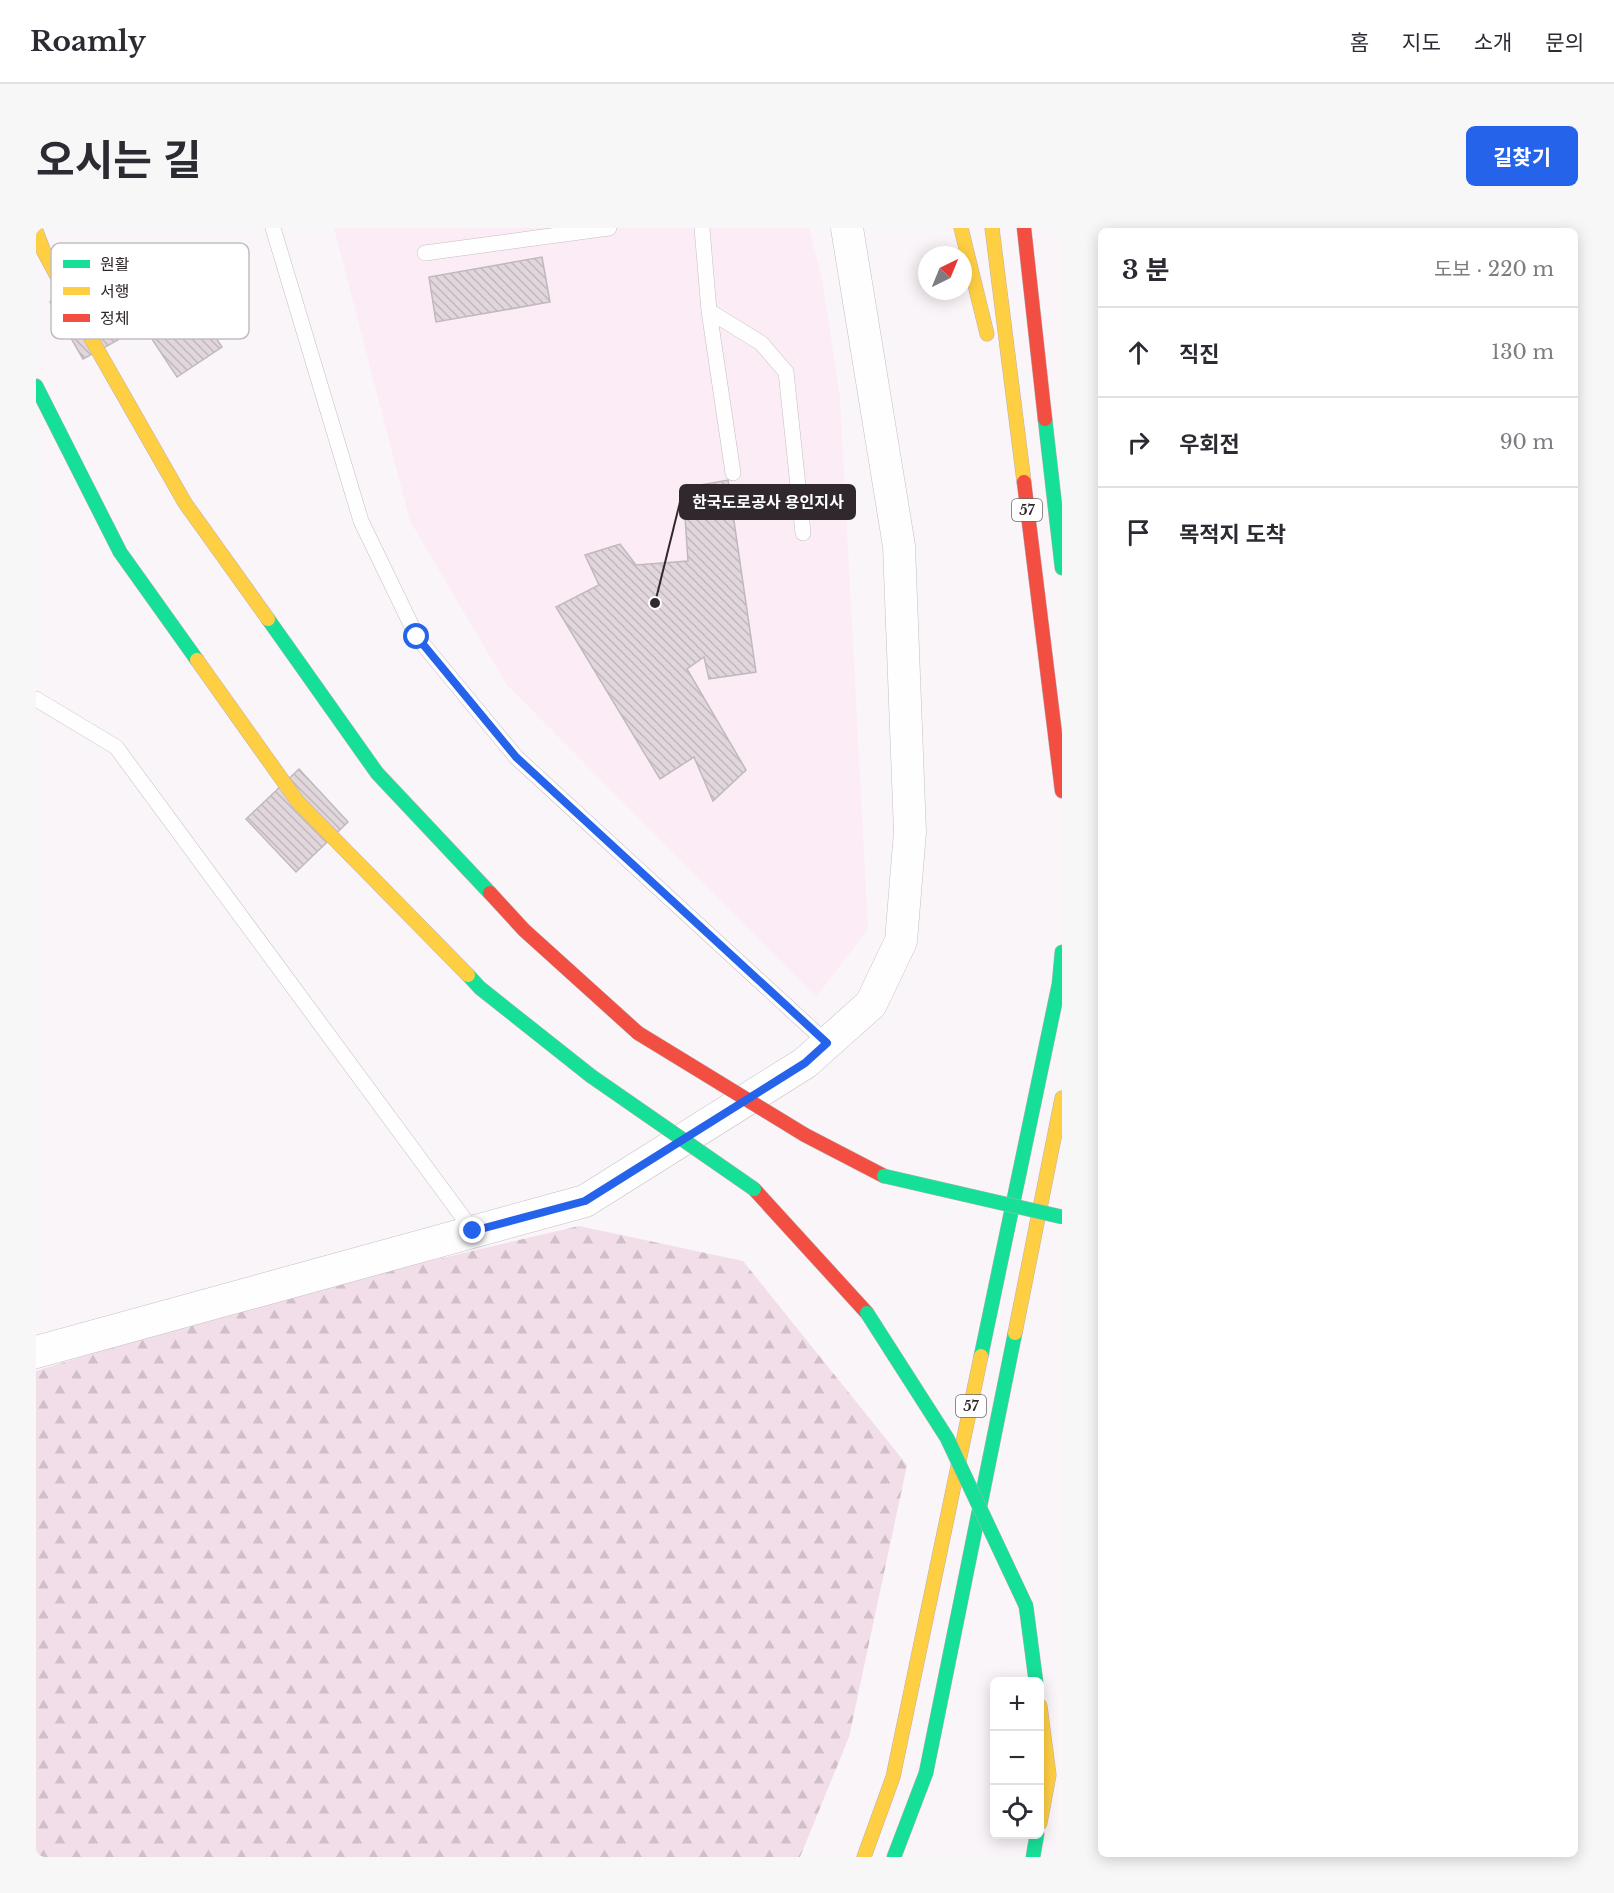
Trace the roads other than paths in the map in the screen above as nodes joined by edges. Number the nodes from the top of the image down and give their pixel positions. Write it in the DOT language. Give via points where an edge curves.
graph roads {
  1 [pos="273,228"];
  2 [pos="609,228"];
  3 [pos="702,228"];
  4 [pos="847,228"];
  5 [pos="961,228"];
  6 [pos="992,228"];
  7 [pos="1024,228"];
  8 [pos="36,231"];
  9 [pos="425,253"];
  10 [pos="51,265"];
  11 [pos="709,311"];
  12 [pos="91,339"];
  13 [pos="36,386"];
  14 [pos="733,473"];
  15 [pos="1023,474"];
  16 [pos="803,533"];
  17 [pos="1062,568"];
  18 [pos="36,699"];
  19 [pos="1062,791"];
  20 [pos="1062,952"];
  21 [pos="827,1043"];
  22 [pos="1062,1098"];
  23 [pos="1062,1217"];
  24 [pos="473,1231"];
  25 [pos="36,1352"];
  26 [pos="1035,1677"];
  27 [pos="1044,1717"];
  28 [pos="1043,1731"];
  29 [pos="1062,1748"];
  30 [pos="1049,1776"];
  31 [pos="1058,1794"];
  32 [pos="1044,1802"];
  33 [pos="1036,1839"];
  34 [pos="864,1857"];
  35 [pos="894,1857"];
  36 [pos="1033,1857"];
  1 -- 21 [label="lane" via="361,522 417,637 516,757"];
  2 -- 9 [label="lane"];
  3 -- 11 [label="lane"];
  4 -- 21 [label="street" via="899,546 910,832 901,941 871,1004"];
  5 -- 15 [label="highway"];
  6 -- 15 [label="highway, 57"];
  7 -- 17 [label="highway, 57"];
  8 -- 10 [label="highway, bridge"];
  11 -- 14 [label="lane"];
  11 -- 16 [label="lane" via="761,343 786,372"];
  12 -- 23 [label="highway, bridge" via="184,503 377,773 524,930 638,1033 805,1135 884,1176"];
  13 -- 26 [label="highway, bridge" via="120,552 298,802 480,988 591,1076 754,1189 867,1313 947,1438 1026,1606"];
  15 -- 19 [label="highway, 57"];
  18 -- 24 [label="lane" via="116,747"];
  20 -- 34 [label="highway, 57" via="1059,984 893,1777"];
  21 -- 24 [label="street" via="805,1063 585,1201"];
  22 -- 35 [label="highway, 57" via="926,1773"];
  24 -- 25 [label="street"];
  27 -- 29 [label="lane"];
  28 -- 30 [label="highway"];
  30 -- 31 [label="highway"];
  30 -- 32 [label="highway"];
  33 -- 36 [label="highway"];
}
